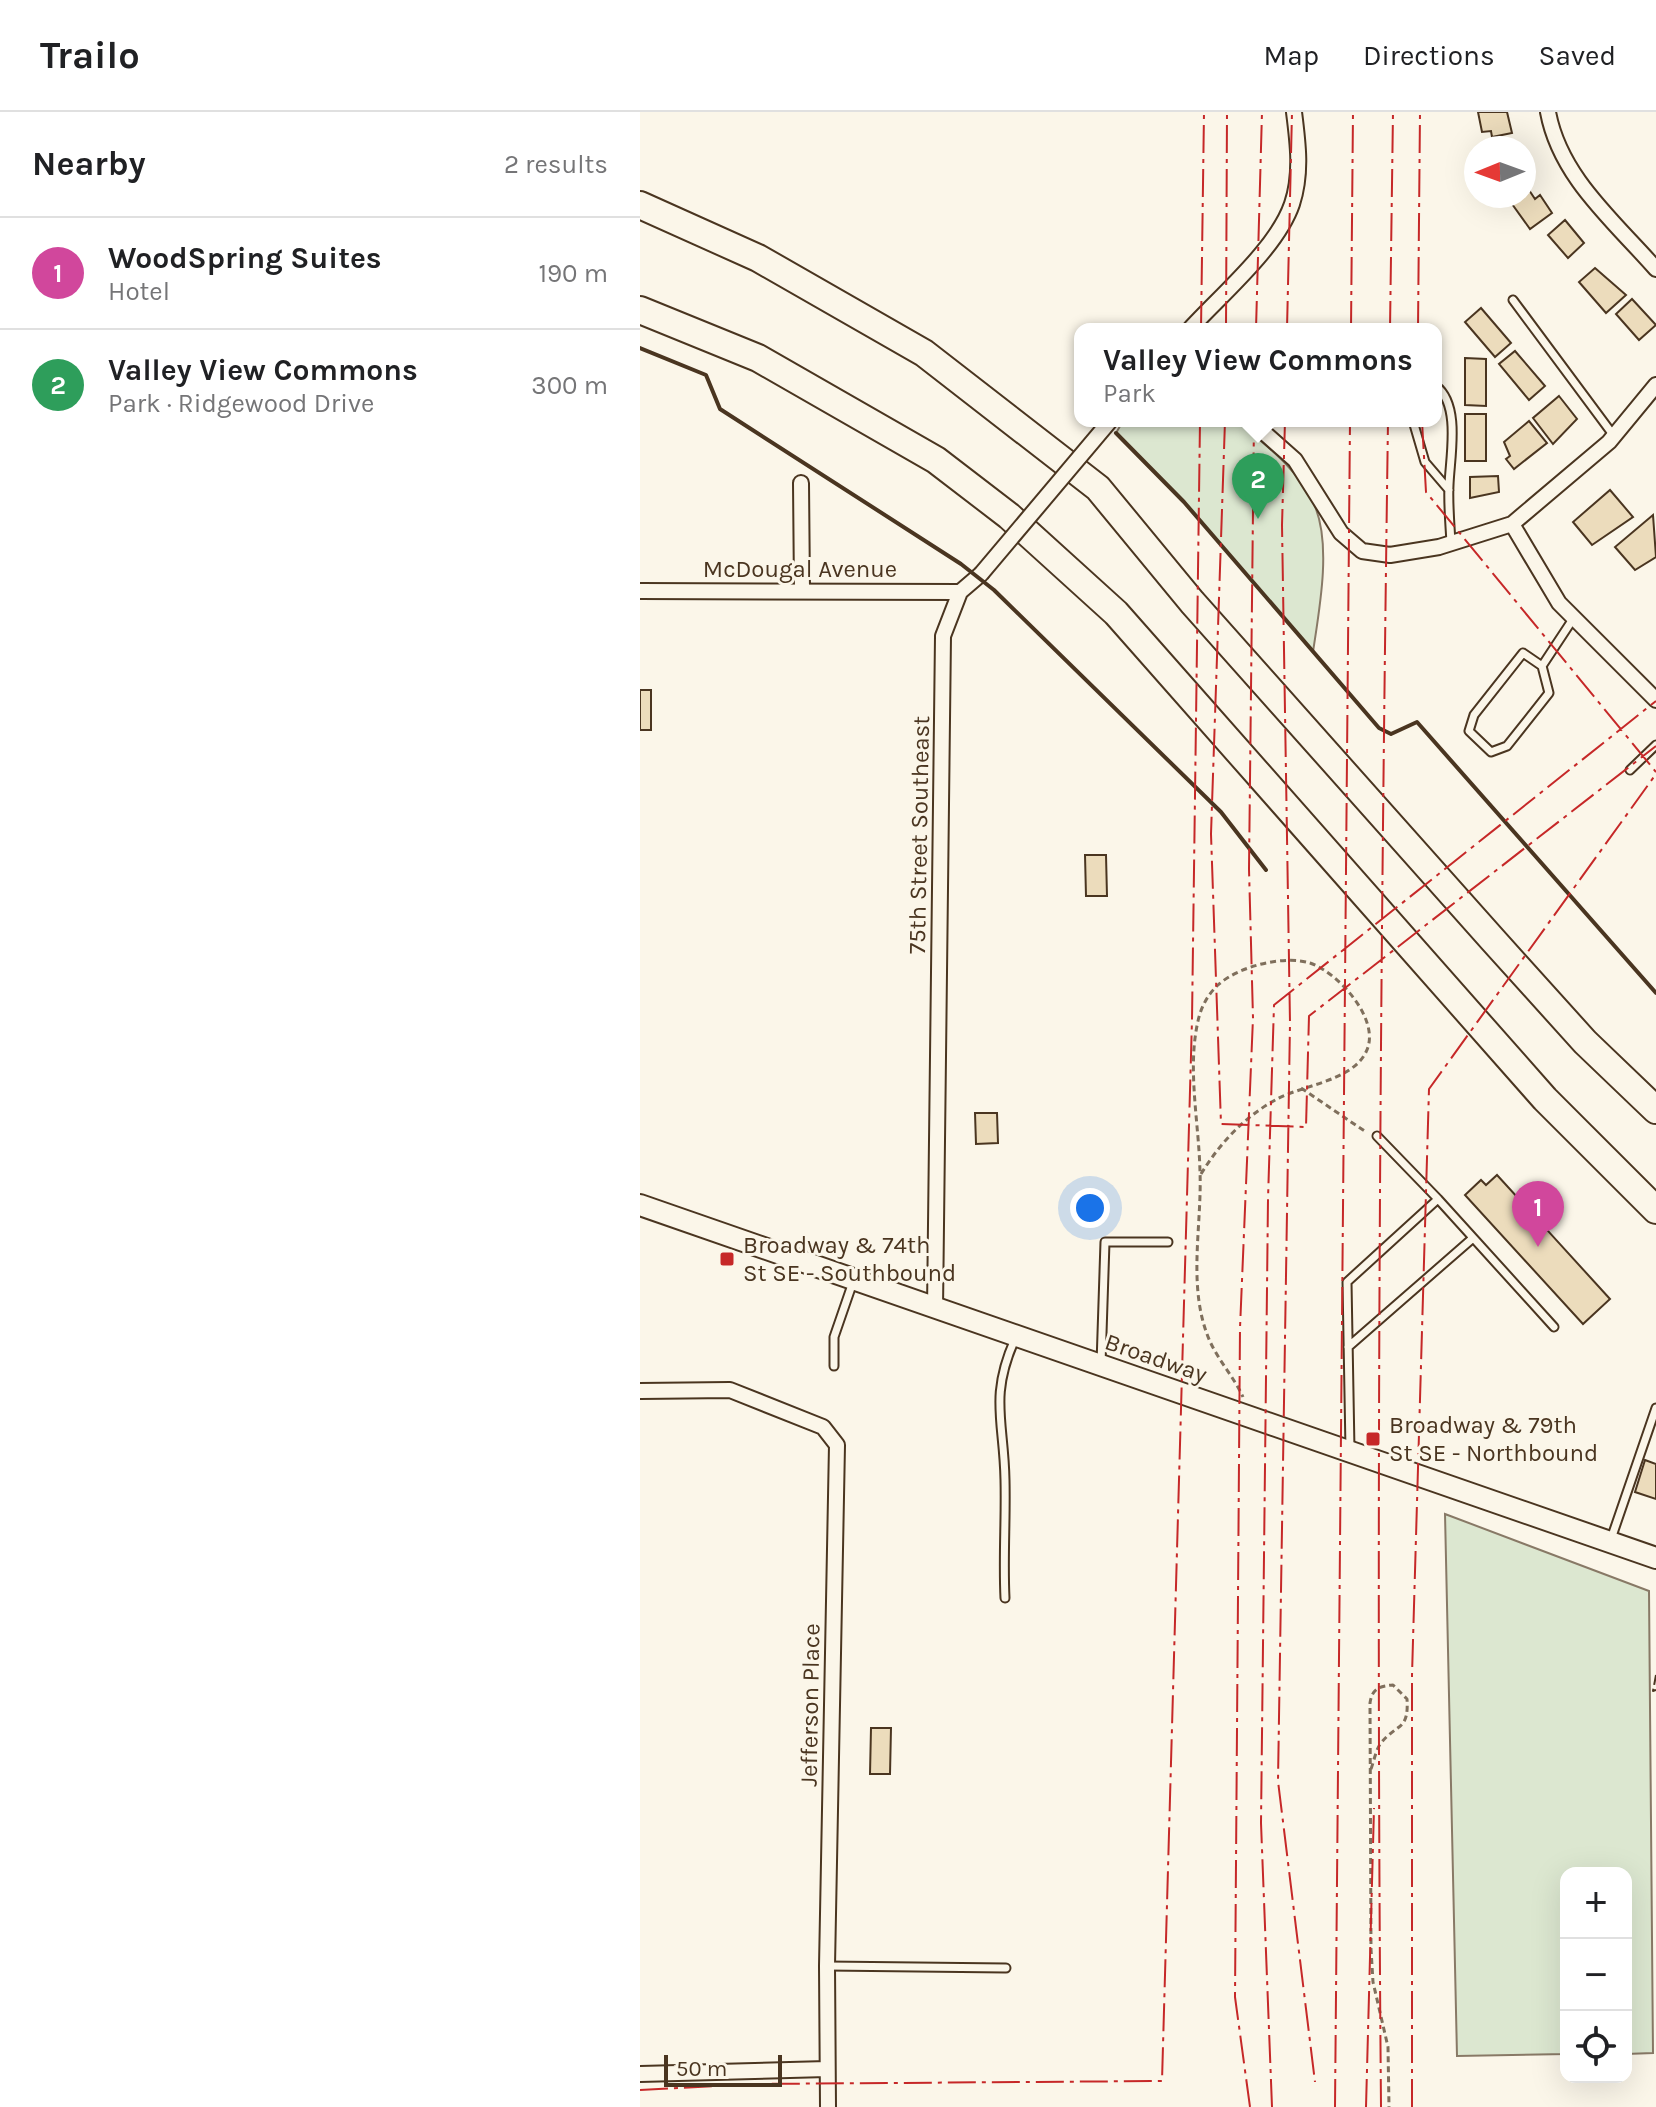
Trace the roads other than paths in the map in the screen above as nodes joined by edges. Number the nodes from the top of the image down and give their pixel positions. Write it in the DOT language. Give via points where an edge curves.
graph roads {
  1 [pos="1294,112"];
  2 [pos="1548,112"];
  3 [pos="640,205"];
  4 [pos="1656,269"];
  5 [pos="1513,300"];
  6 [pos="640,310"];
  7 [pos="1196,323"];
  8 [pos="1656,385"];
  9 [pos="1442,394"];
  10 [pos="1105,427"];
  11 [pos="1258,427"];
  12 [pos="1415,427"];
  13 [pos="1614,436"];
  14 [pos="801,483"];
  15 [pos="1449,490"];
  16 [pos="1512,524"];
  17 [pos="1451,543"];
  18 [pos="802,590"];
  19 [pos="640,591"];
  20 [pos="960,592"];
  21 [pos="1573,619"];
  22 [pos="1542,666"];
  23 [pos="1656,700"];
  24 [pos="1656,745"];
  25 [pos="1630,770"];
  26 [pos="1656,1110"];
  27 [pos="1377,1136"];
  28 [pos="1438,1199"];
  29 [pos="640,1205"];
  30 [pos="1656,1210"];
  31 [pos="1473,1238"];
  32 [pos="1168,1242"];
  33 [pos="854,1280"];
  34 [pos="935,1309"];
  35 [pos="1554,1327"];
  36 [pos="1016,1337"];
  37 [pos="1348,1347"];
  38 [pos="834,1366"];
  39 [pos="1100,1366"];
  40 [pos="640,1391"];
  41 [pos="1656,1408"];
  42 [pos="1350,1452"];
  43 [pos="1610,1542"];
  44 [pos="1656,1558"];
  45 [pos="1005,1598"];
  46 [pos="827,1966"];
  47 [pos="1006,1968"];
  48 [pos="827,2069"];
  49 [pos="640,2074"];
  50 [pos="828,2107"];
  1 -- 7 [label="street" via="1300,158 1291,205 1267,245"];
  2 -- 4 [label="street" via="1568,170"];
  3 -- 26 [label="highway" via="758,258 924,353 1098,488 1192,602 1575,1031"];
  5 -- 13 [label="lane"];
  6 -- 30 [label="highway" via="758,358 936,460 1009,516 1116,613 1545,1099"];
  8 -- 13 [label="street"];
  9 -- 15 [label="lane" via="1452,434"];
  10 -- 20 [label="street, 75th Street Southeast, bridge"];
  11 -- 17 [label="street" via="1295,460 1341,533 1362,551 1390,555"];
  12 -- 15 [label="lane" via="1425,462"];
  13 -- 16 [label="street"];
  14 -- 18 [label="street"];
  15 -- 17 [label="lane"];
  16 -- 17 [label="street"];
  16 -- 21 [label="street"];
  18 -- 19 [label="street, McDougal Avenue"];
  18 -- 20 [label="street, McDougal Avenue"];
  20 -- 34 [label="street, 75th Street Southeast" via="943,636"];
  21 -- 22 [label="lane"];
  21 -- 23 [label="street"];
  22 -- 22 [label="lane" via="1549,693 1507,746 1491,752 1469,731 1474,715 1523,653"];
  24 -- 25 [label="lane"];
  27 -- 28 [label="lane"];
  28 -- 31 [label="lane"];
  28 -- 37 [label="lane" via="1347,1282"];
  29 -- 33 [label="street, Broadway"];
  31 -- 35 [label="lane"];
  31 -- 37 [label="lane"];
  32 -- 39 [label="lane" via="1105,1242"];
  33 -- 34 [label="street, Broadway"];
  33 -- 38 [label="lane" via="834,1337"];
  34 -- 36 [label="street, Broadway"];
  36 -- 39 [label="street, Broadway"];
  36 -- 45 [label="lane" via="1001,1370 998,1418 1005,1476"];
  37 -- 42 [label="lane"];
  39 -- 42 [label="street, Broadway"];
  40 -- 46 [label="street, Jefferson Place" via="730,1390 823,1427 837,1445"];
  41 -- 43 [label="lane"];
  42 -- 43 [label="street, Broadway"];
  43 -- 44 [label="street, Broadway"];
  46 -- 47 [label="lane"];
  46 -- 48 [label="street"];
  48 -- 49 [label="street"];
  48 -- 50 [label="street"];
}
